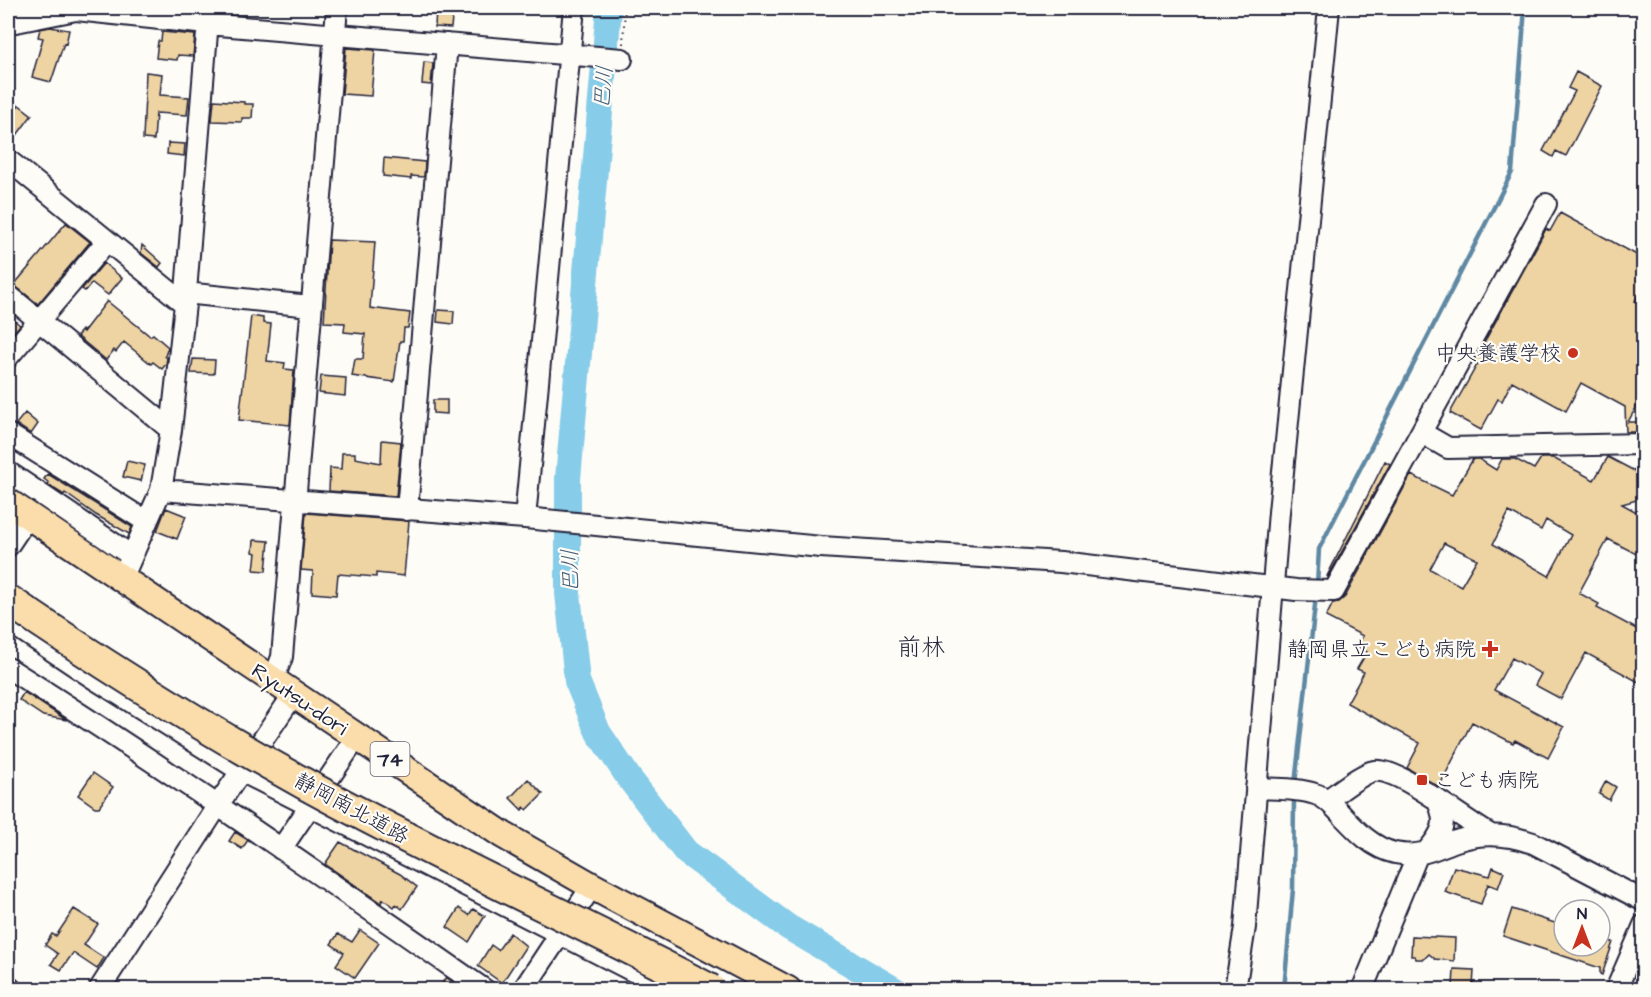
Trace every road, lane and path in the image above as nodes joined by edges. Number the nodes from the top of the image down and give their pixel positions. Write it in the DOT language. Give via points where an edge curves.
graph roads {
  1 [pos="337,8"];
  2 [pos="574,8"];
  3 [pos="625,8"];
  4 [pos="1329,8"];
  5 [pos="208,16"];
  6 [pos="8,19"];
  7 [pos="335,34"];
  8 [pos="447,44"];
  9 [pos="569,54"];
  10 [pos="622,59"];
  11 [pos="8,160"];
  12 [pos="1546,204"];
  13 [pos="107,241"];
  14 [pos="8,295"];
  15 [pos="185,298"];
  16 [pos="310,306"];
  17 [pos="38,320"];
  18 [pos="8,357"];
  19 [pos="171,430"];
  20 [pos="1422,433"];
  21 [pos="8,434"];
  22 [pos="1644,444"];
  23 [pos="8,472"];
  24 [pos="161,490"];
  25 [pos="294,501"];
  26 [pos="18,509"];
  27 [pos="407,510"];
  28 [pos="525,518"];
  29 [pos="147,522"];
  30 [pos="8,546"];
  31 [pos="127,567"];
  32 [pos="1273,587"];
  33 [pos="8,600"];
  34 [pos="8,610"];
  35 [pos="8,621"];
  36 [pos="8,668"];
  37 [pos="284,688"];
  38 [pos="357,737"];
  39 [pos="241,771"];
  40 [pos="1256,788"];
  41 [pos="1321,796"];
  42 [pos="1436,798"];
  43 [pos="218,805"];
  44 [pos="309,806"];
  45 [pos="1491,835"];
  46 [pos="281,849"];
  47 [pos="1422,854"];
  48 [pos="592,886"];
  49 [pos="1644,901"];
  50 [pos="1644,925"];
  51 [pos="561,934"];
  52 [pos="8,986"];
  53 [pos="786,989"];
  54 [pos="12,990"];
  55 [pos="99,990"];
  56 [pos="485,990"];
  57 [pos="523,990"];
  58 [pos="670,990"];
  59 [pos="694,990"];
  60 [pos="711,990"];
  61 [pos="1235,990"];
  62 [pos="1362,990"];
  63 [pos="1616,990"];
  1 -- 7 [label="street"];
  2 -- 9 [label="street"];
  3 -- 10 [label="path"];
  4 -- 32 [label="street"];
  5 -- 6 [label="street" via="76,10 16,22"];
  5 -- 7 [label="street"];
  5 -- 15 [label="street"];
  7 -- 8 [label="street"];
  7 -- 16 [label="street"];
  8 -- 9 [label="street"];
  8 -- 27 [label="street"];
  9 -- 10 [label="street"];
  9 -- 28 [label="street"];
  11 -- 13 [label="street"];
  12 -- 20 [label="street"];
  13 -- 15 [label="street"];
  13 -- 17 [label="street"];
  14 -- 17 [label="street"];
  15 -- 16 [label="street"];
  15 -- 19 [label="street"];
  16 -- 25 [label="street"];
  17 -- 18 [label="street"];
  17 -- 19 [label="street"];
  19 -- 24 [label="street"];
  20 -- 22 [label="street" via="1448,448"];
  20 -- 32 [label="street" via="1334,591"];
  21 -- 29 [label="street"];
  23 -- 31 [label="street"];
  24 -- 25 [label="street"];
  24 -- 29 [label="street"];
  25 -- 27 [label="street"];
  25 -- 37 [label="street" via="282,657"];
  26 -- 30 [label="street"];
  26 -- 31 [label="main road, Ryutsu-dori / 74"];
  27 -- 28 [label="street"];
  28 -- 32 [label="street" via="821,547 1061,562"];
  29 -- 31 [label="street"];
  31 -- 37 [label="main road, Ryutsu-dori / 74"];
  32 -- 40 [label="street"];
  33 -- 60 [label="highway, 静岡南北道路, bridge" via="183,714 303,783"];
  34 -- 59 [label="highway, 静岡南北道路" via="179,721 300,790"];
  35 -- 39 [label="street"];
  36 -- 43 [label="street"];
  37 -- 38 [label="main road, Ryutsu-dori / 74"];
  37 -- 39 [label="street"];
  38 -- 44 [label="street"];
  38 -- 48 [label="main road, Ryutsu-dori / 74" via="503,835"];
  39 -- 43 [label="street"];
  39 -- 44 [label="street"];
  40 -- 41 [label="street"];
  40 -- 61 [label="street" via="1245,927"];
  41 -- 42 [label="street" via="1372,771 1384,771"];
  41 -- 47 [label="street" via="1376,845 1396,853"];
  42 -- 45 [label="street"];
  42 -- 47 [label="street" via="1443,813 1443,827 1439,838"];
  43 -- 46 [label="street"];
  43 -- 55 [label="street"];
  44 -- 46 [label="street"];
  44 -- 51 [label="street"];
  45 -- 47 [label="street" via="1457,840"];
  45 -- 49 [label="street" via="1533,843"];
  46 -- 56 [label="street"];
  47 -- 62 [label="street"];
  48 -- 51 [label="street"];
  48 -- 53 [label="main road, Ryutsu-dori / 74"];
  50 -- 63 [label="street"];
  51 -- 57 [label="street"];
  51 -- 58 [label="street"];
  52 -- 54 [label="street"];
}
